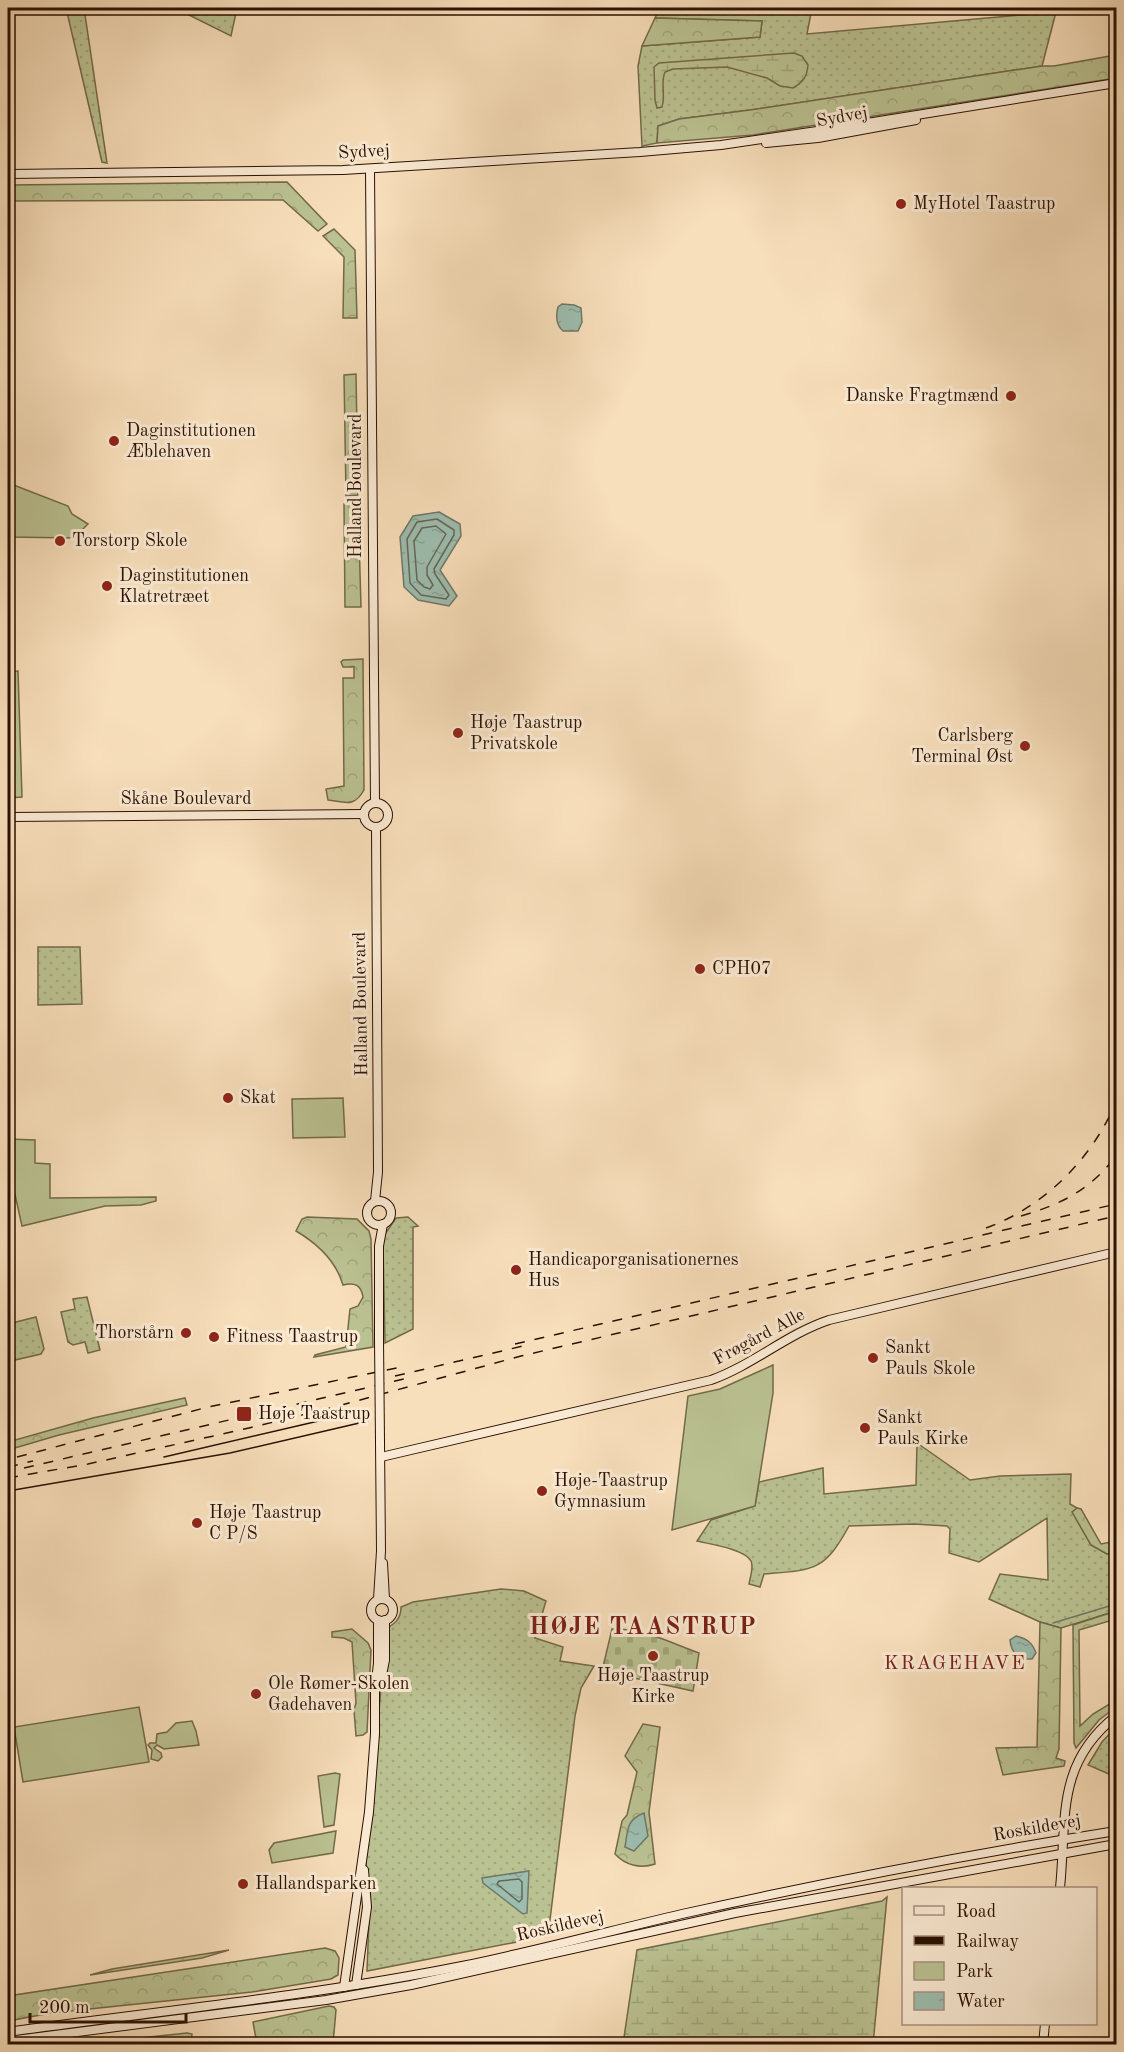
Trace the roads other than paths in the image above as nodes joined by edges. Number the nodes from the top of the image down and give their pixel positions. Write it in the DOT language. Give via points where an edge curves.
graph roads {
  1 [pos="1116,83"];
  2 [pos="370,169"];
  3 [pos="8,174"];
  4 [pos="375,803"];
  5 [pos="364,814"];
  6 [pos="8,817"];
  7 [pos="376,827"];
  8 [pos="379,1201"];
  9 [pos="379,1224"];
  10 [pos="1116,1252"];
  11 [pos="381,1456"];
  12 [pos="382,1599"];
  13 [pos="381,1620"];
  14 [pos="1116,1716"];
  15 [pos="1116,1831"];
  16 [pos="1063,1840"];
  17 [pos="1116,1844"];
  18 [pos="1062,1853"];
  19 [pos="362,1860"];
  20 [pos="1060,1887"];
  21 [pos="356,1985"];
  22 [pos="344,1987"];
  23 [pos="1045,2025"];
  24 [pos="8,2032"];
  25 [pos="8,2041"];
  26 [pos="1043,2044"];
  1 -- 2 [label="street, Sydvej" via="775,143"];
  2 -- 3 [label="street, Sydvej"];
  2 -- 4 [label="street, Halland Boulevard"];
  4 -- 5 [label="street"];
  4 -- 7 [label="street" via="384,806 388,815 386,822"];
  5 -- 6 [label="street, Skåne Boulevard"];
  5 -- 7 [label="street" via="367,822"];
  7 -- 8 [label="street, Halland Boulevard"];
  8 -- 9 [label="street" via="369,1206 367,1213 369,1219"];
  8 -- 9 [label="street" via="389,1205 392,1212 390,1219"];
  9 -- 11 [label="street, bridge"];
  10 -- 11 [label="street, Frøgård Alle" via="829,1320 711,1380"];
  11 -- 12 [label="street"];
  12 -- 13 [label="street" via="373,1603 371,1609 373,1616"];
  12 -- 13 [label="street" via="393,1610 390,1617"];
  13 -- 19 [label="street" via="369,1812"];
  14 -- 16 [label="street" via="1087,1746 1071,1776"];
  15 -- 16 [label="street, Roskildevej"];
  16 -- 18 [label="street"];
  16 -- 21 [label="street, Roskildevej" via="858,1877 464,1965"];
  17 -- 18 [label="street, Roskildevej"];
  18 -- 20 [label="street"];
  18 -- 25 [label="street, Roskildevej" via="724,1915 466,1974 354,1995"];
  19 -- 21 [label="street" via="367,1906"];
  19 -- 22 [label="street"];
  21 -- 22 [label="street, Roskildevej"];
  22 -- 24 [label="street, Roskildevej"];
  23 -- 26 [label="street"];
}
